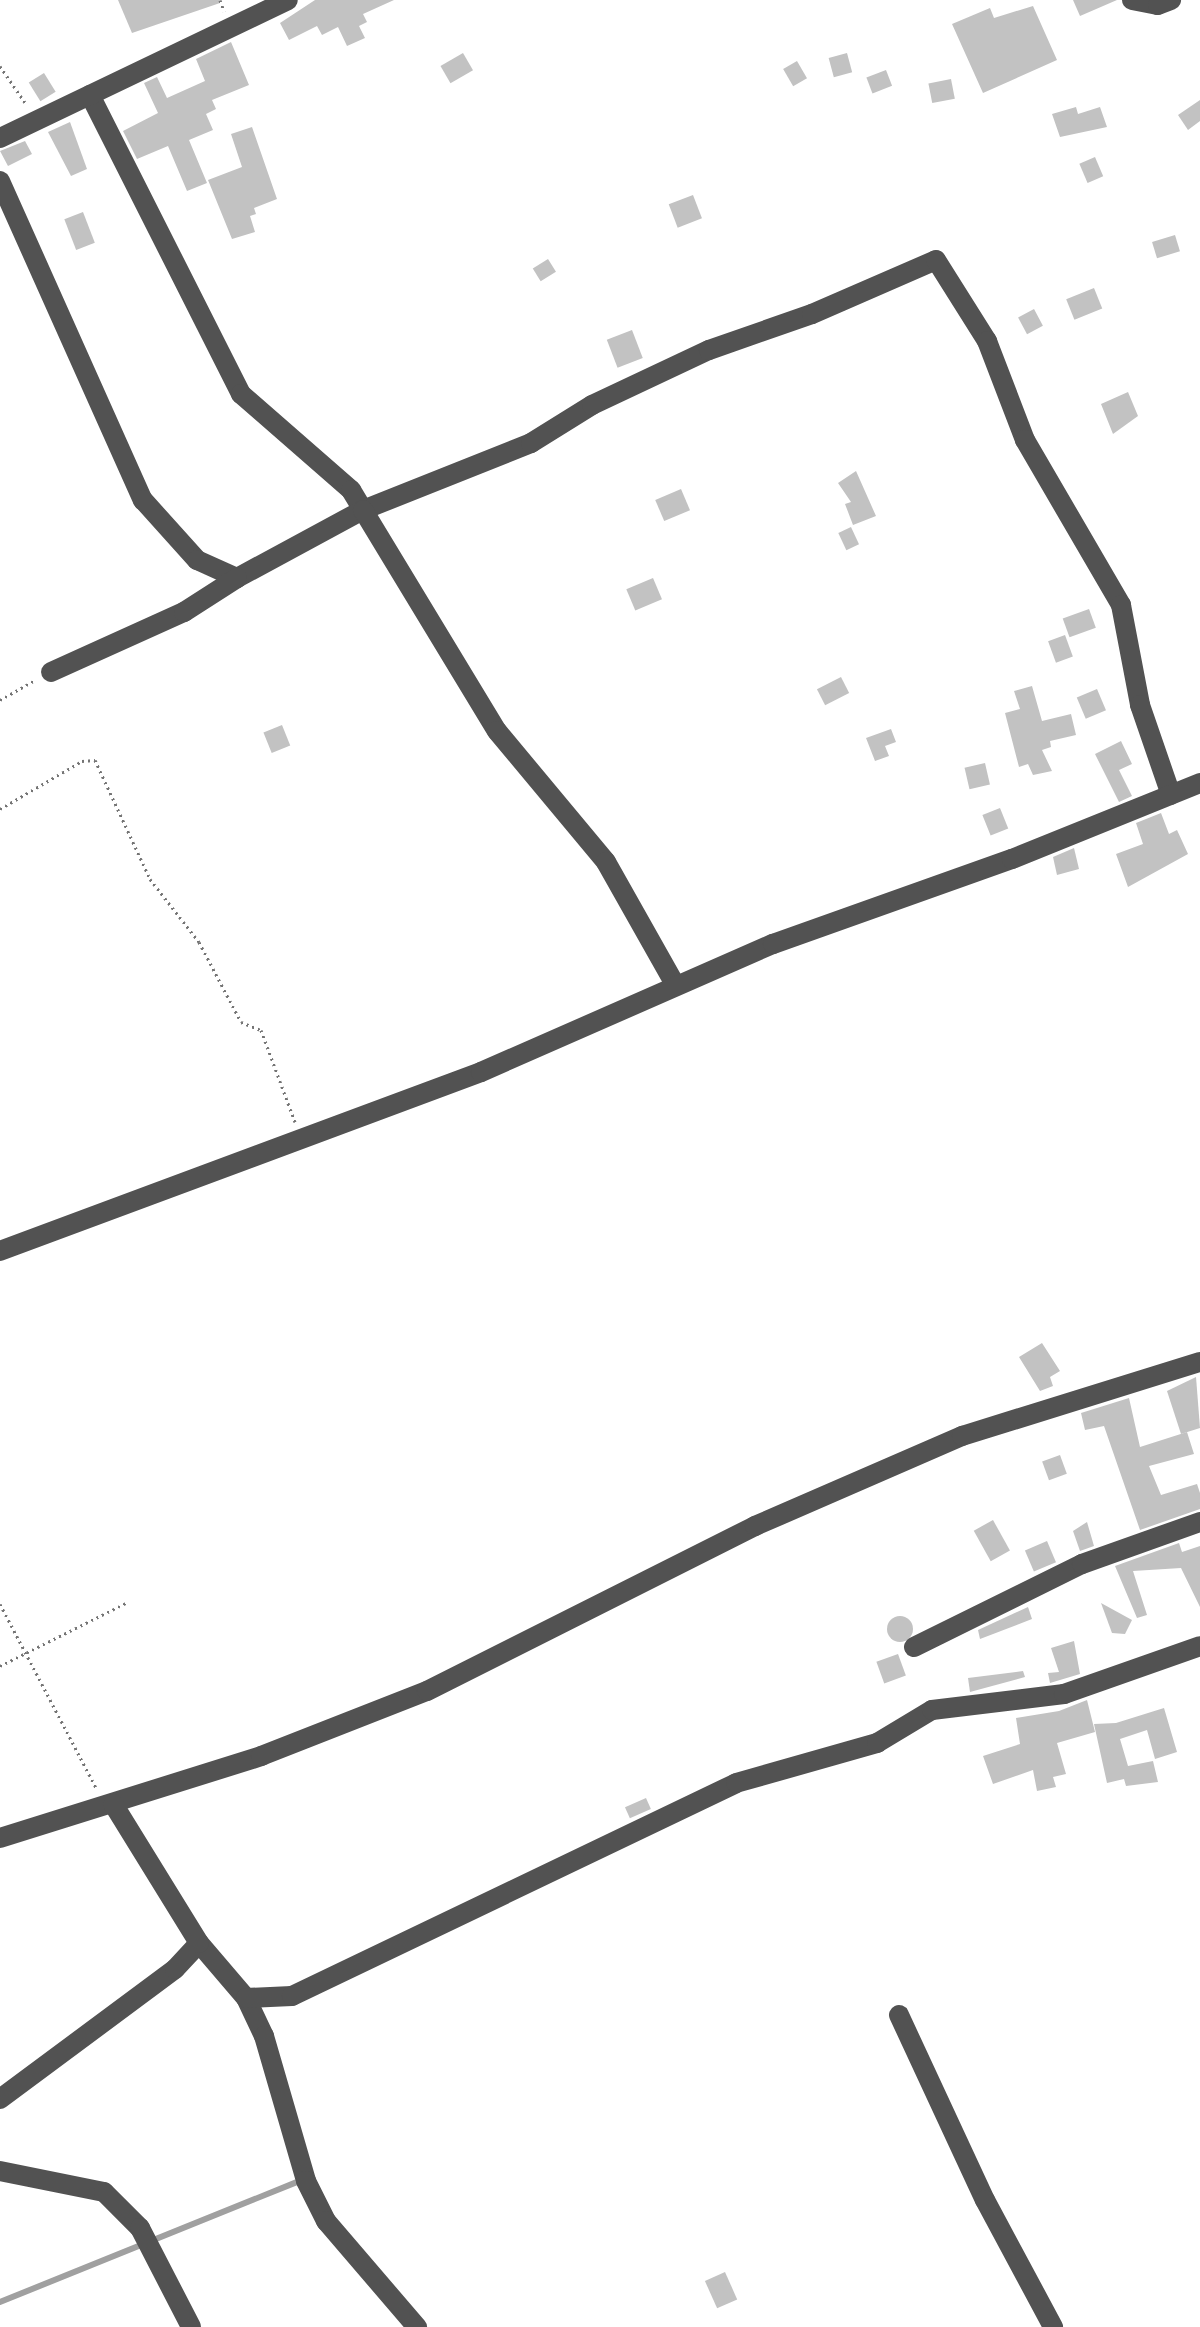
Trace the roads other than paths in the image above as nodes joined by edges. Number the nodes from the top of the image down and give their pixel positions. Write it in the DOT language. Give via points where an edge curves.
graph roads {
  1 [pos="288,0"];
  2 [pos="1132,0"];
  3 [pos="1171,0"];
  4 [pos="90,95"];
  5 [pos="0,138"];
  6 [pos="0,181"];
  7 [pos="363,510"];
  8 [pos="237,578"];
  9 [pos="51,672"];
  10 [pos="1200,783"];
  11 [pos="1171,795"];
  12 [pos="676,986"];
  13 [pos="0,1251"];
  14 [pos="1200,1362"];
  15 [pos="1200,1522"];
  16 [pos="1200,1646"];
  17 [pos="914,1647"];
  18 [pos="109,1805"];
  19 [pos="0,1838"];
  20 [pos="199,1943"];
  21 [pos="246,1998"];
  22 [pos="899,2015"];
  23 [pos="0,2099"];
  24 [pos="0,2171"];
  25 [pos="191,2327"];
  26 [pos="417,2327"];
  27 [pos="1053,2327"];
  1 -- 4 [label="street"];
  2 -- 3 [label="street" via="1158,5"];
  4 -- 5 [label="street"];
  4 -- 7 [label="street" via="241,394 351,490"];
  6 -- 8 [label="street" via="143,500 197,560"];
  7 -- 8 [label="street"];
  7 -- 11 [label="street" via="531,443 592,405 709,350 812,314 936,260 987,341 1025,440 1121,605 1140,705"];
  7 -- 12 [label="street" via="497,731 606,862"];
  8 -- 9 [label="street" via="184,612"];
  10 -- 11 [label="street"];
  11 -- 12 [label="street" via="1012,859 773,944"];
  12 -- 13 [label="street" via="481,1072"];
  14 -- 18 [label="street" via="962,1436 755,1526 427,1691 261,1756"];
  15 -- 17 [label="street" via="1082,1564"];
  16 -- 21 [label="street" via="1064,1694 932,1710 877,1743 736,1783 292,1996"];
  18 -- 19 [label="street"];
  18 -- 20 [label="street"];
  20 -- 21 [label="street"];
  20 -- 23 [label="street" via="175,1969"];
  21 -- 26 [label="street" via="264,2036 306,2181 326,2221"];
  22 -- 27 [label="street" via="985,2200"];
  24 -- 25 [label="street" via="104,2192 140,2228"];
}
